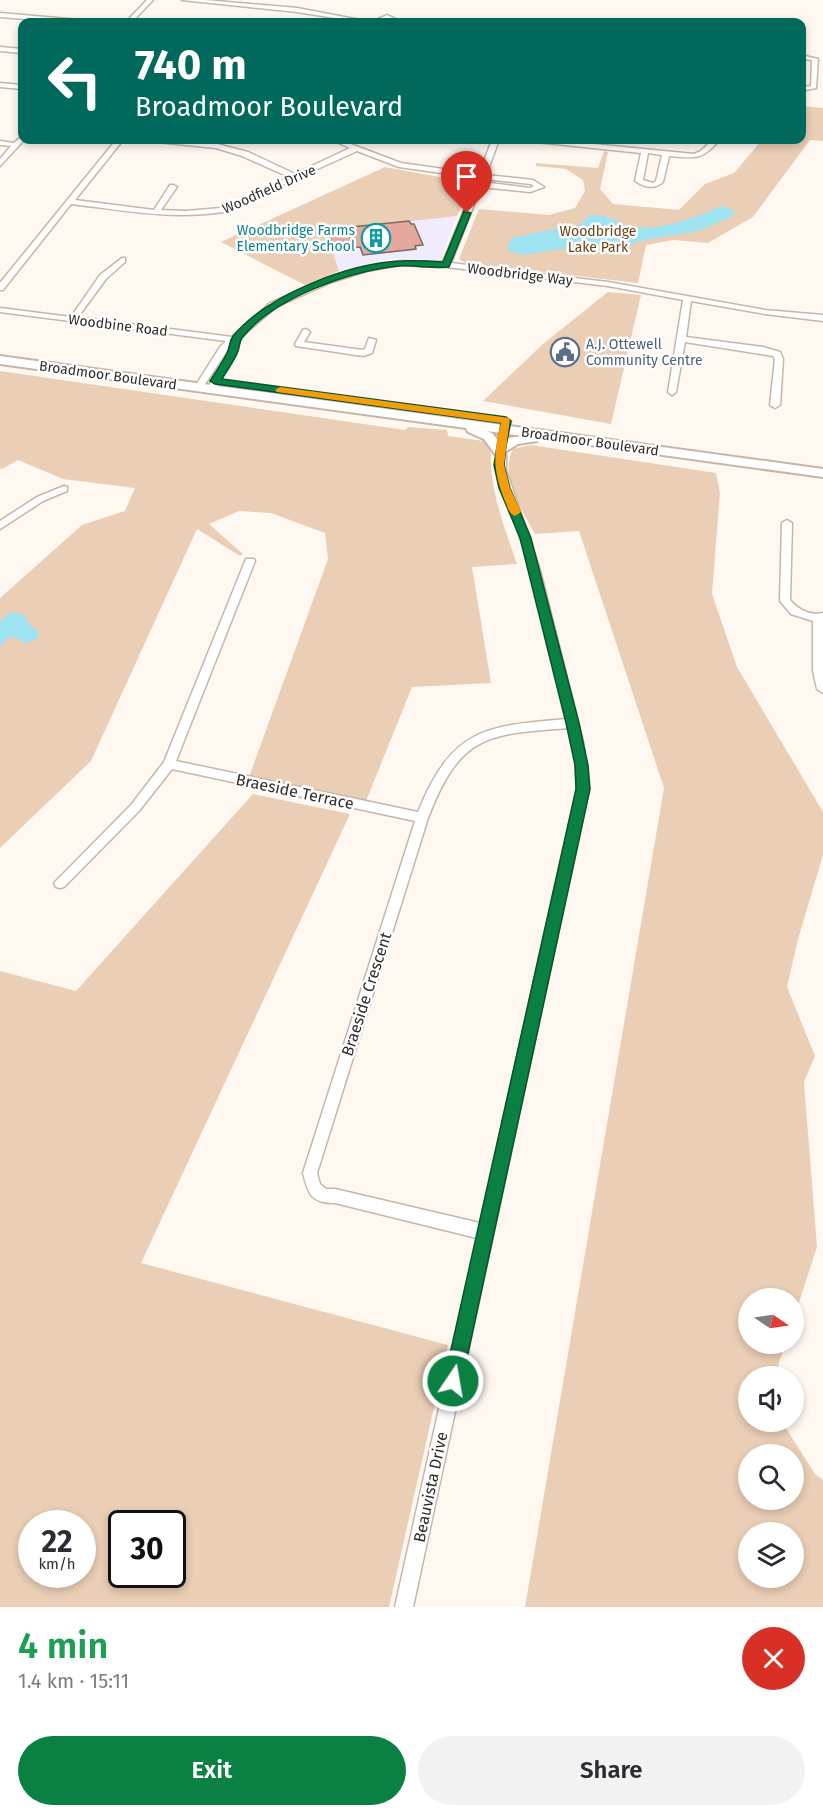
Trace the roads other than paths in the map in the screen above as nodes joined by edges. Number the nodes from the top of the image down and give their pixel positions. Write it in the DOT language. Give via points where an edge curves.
graph roads {
  1 [pos="150,0"];
  2 [pos="185,0"];
  3 [pos="0,15"];
  4 [pos="34,18"];
  5 [pos="133,18"];
  6 [pos="344,18"];
  7 [pos="0,49"];
  8 [pos="18,51"];
  9 [pos="806,58"];
  10 [pos="0,85"];
  11 [pos="18,87"];
  12 [pos="806,88"];
  13 [pos="18,141"];
  14 [pos="0,143"];
  15 [pos="18,143"];
  16 [pos="116,144"];
  17 [pos="197,144"];
  18 [pos="342,144"];
  19 [pos="494,144"];
  20 [pos="594,144"];
  21 [pos="712,144"];
  22 [pos="355,150"];
  23 [pos="645,151"];
  24 [pos="666,153"];
  25 [pos="0,164"];
  26 [pos="295,177"];
  27 [pos="480,180"];
  28 [pos="173,187"];
  29 [pos="71,202"];
  30 [pos="157,211"];
  31 [pos="122,260"];
  32 [pos="446,265"];
  33 [pos="0,288"];
  34 [pos="688,297"];
  35 [pos="0,310"];
  36 [pos="823,318"];
  37 [pos="74,319"];
  38 [pos="306,332"];
  39 [pos="682,339"];
  40 [pos="235,340"];
  41 [pos="372,340"];
  42 [pos="0,352"];
  43 [pos="0,360"];
  44 [pos="206,384"];
  45 [pos="672,392"];
  46 [pos="776,405"];
  47 [pos="444,422"];
  48 [pos="505,425"];
  49 [pos="549,435"];
  50 [pos="500,451"];
  51 [pos="823,464"];
  52 [pos="823,473"];
  53 [pos="64,489"];
  54 [pos="2,521"];
  55 [pos="787,523"];
  56 [pos="250,561"];
  57 [pos="820,617"];
  58 [pos="823,689"];
  59 [pos="572,723"];
  60 [pos="169,764"];
  61 [pos="422,818"];
  62 [pos="60,883"];
  63 [pos="485,1232"];
  64 [pos="404,1607"];
  1 -- 5 [label="street"];
  2 -- 6 [label="street"];
  3 -- 4 [label="street"];
  7 -- 8 [label="street"];
  9 -- 12 [label="street" via="815,59 814,87"];
  10 -- 11 [label="street"];
  13 -- 14 [label="street"];
  15 -- 25 [label="street"];
  16 -- 29 [label="street"];
  17 -- 26 [label="street" via="245,154"];
  18 -- 22 [label="street"];
  19 -- 27 [label="street"];
  20 -- 23 [label="street"];
  21 -- 24 [label="street" via="699,156"];
  22 -- 26 [label="street, Woodfield Drive"];
  22 -- 27 [label="street" via="399,165"];
  23 -- 24 [label="street"];
  23 -- 24 [label="street" via="639,181 649,185 658,182"];
  26 -- 30 [label="street, Woodfield Drive" via="223,210"];
  27 -- 27 [label="street" via="530,190 540,187 533,182"];
  27 -- 32 [label="street"];
  28 -- 30 [label="street"];
  29 -- 30 [label="street, Woodfield Drive"];
  29 -- 33 [label="street"];
  31 -- 37 [label="street" via="104,277"];
  32 -- 34 [label="street, Woodbridge Way"];
  32 -- 40 [label="street, Woodbridge Way" via="381,266 329,280 273,305"];
  34 -- 36 [label="street, Woodbridge Way"];
  34 -- 39 [label="street"];
  35 -- 37 [label="street, Woodbine Road"];
  37 -- 40 [label="street, Woodbine Road"];
  38 -- 41 [label="street" via="299,344 363,353 369,351"];
  39 -- 45 [label="street"];
  39 -- 46 [label="street" via="777,354"];
  40 -- 44 [label="street, Woodbridge Way" via="233,351"];
  42 -- 44 [label="main road, Broadmoor Boulevard"];
  43 -- 44 [label="main road, Broadmoor Boulevard"];
  44 -- 47 [label="main road, Broadmoor Boulevard"];
  44 -- 48 [label="main road, Broadmoor Boulevard"];
  47 -- 48 [label="main road, Broadmoor Boulevard"];
  47 -- 50 [label="main road" via="483,434"];
  48 -- 49 [label="main road, Broadmoor Boulevard"];
  48 -- 50 [label="street, Beauvista Drive"];
  48 -- 51 [label="main road, Broadmoor Boulevard"];
  49 -- 50 [label="main road" via="516,440"];
  49 -- 52 [label="main road, Broadmoor Boulevard"];
  50 -- 59 [label="street, Beauvista Drive" via="505,488 526,538"];
  53 -- 54 [label="street"];
  55 -- 57 [label="street" via="785,601 801,616"];
  56 -- 60 [label="street"];
  57 -- 58 [label="street" via="819,671"];
  59 -- 61 [label="street, Braeside Crescent" via="507,728 479,738 444,767"];
  59 -- 63 [label="street, Beauvista Drive" via="583,789"];
  60 -- 61 [label="street, Braeside Terrace"];
  60 -- 62 [label="street" via="135,808"];
  61 -- 63 [label="street, Braeside Crescent" via="310,1173 314,1188 322,1196"];
  63 -- 64 [label="street, Beauvista Drive"];
}
